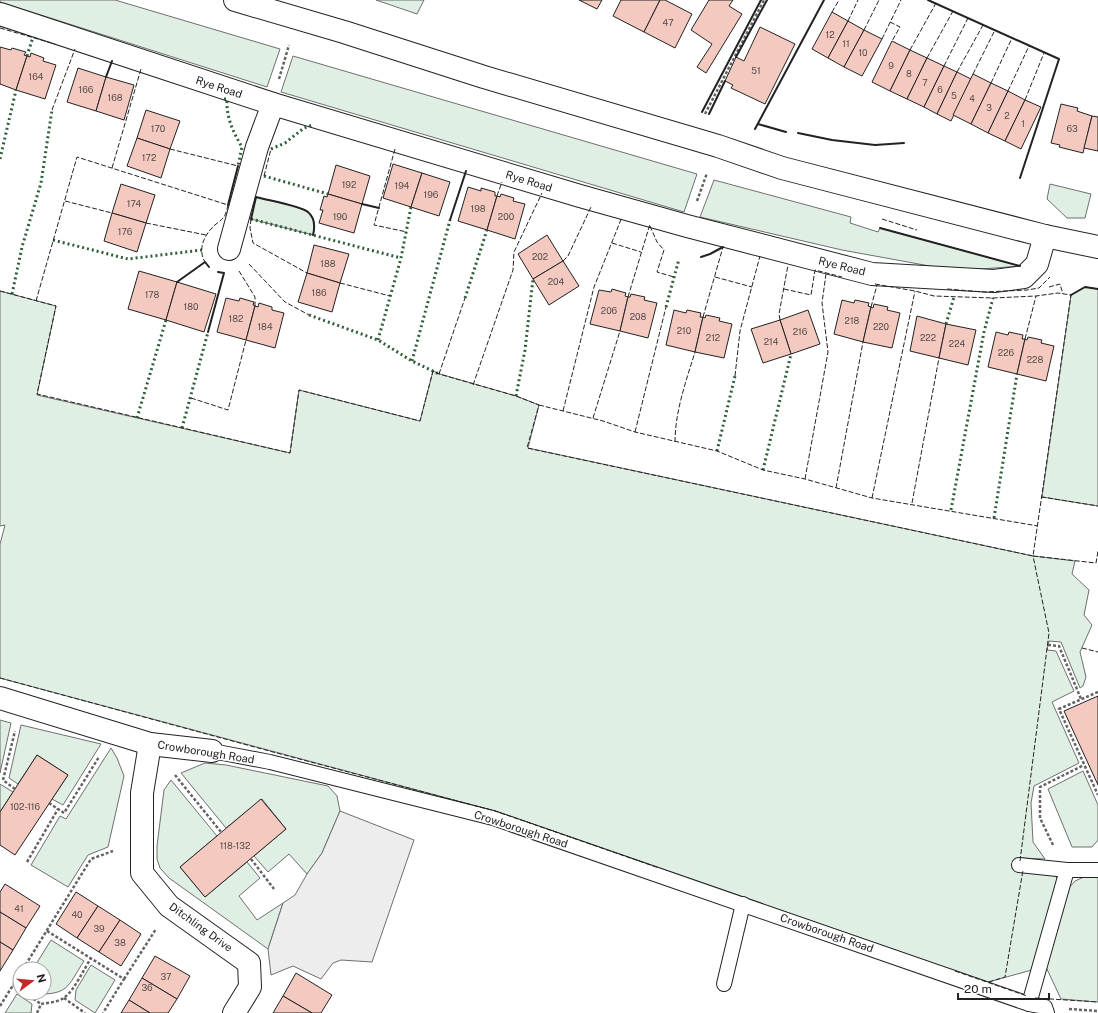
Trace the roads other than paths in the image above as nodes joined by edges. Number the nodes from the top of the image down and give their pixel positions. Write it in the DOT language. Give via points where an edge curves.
graph roads {
  1 [pos="235,0"];
  2 [pos="0,14"];
  3 [pos="272,104"];
  4 [pos="1045,236"];
  5 [pos="1098,247"];
  6 [pos="229,249"];
  7 [pos="0,698"];
  8 [pos="150,744"];
  9 [pos="212,751"];
  10 [pos="1019,865"];
  11 [pos="1067,870"];
  12 [pos="1098,870"];
  13 [pos="743,904"];
  14 [pos="724,984"];
  15 [pos="1029,1004"];
  16 [pos="234,1013"];
  17 [pos="1046,1013"];
  1 -- 4 [label="main road" via="718,146 782,168"];
  2 -- 3 [label="main road, Rye Road"];
  3 -- 4 [label="main road, Rye Road" via="633,211 872,274 994,281 1024,277 1037,264"];
  3 -- 6 [label="main road" via="257,147"];
  4 -- 5 [label="main road"];
  7 -- 8 [label="main road, Crowborough Road"];
  8 -- 9 [label="main road, Crowborough Road"];
  8 -- 16 [label="main road, Ditchling Drive" via="142,793 142,873 169,906 249,963 250,987"];
  9 -- 13 [label="lane, Crowborough Road" via="270,762 493,818"];
  10 -- 11 [label="lane"];
  11 -- 12 [label="lane"];
  11 -- 15 [label="lane"];
  13 -- 14 [label="lane"];
  13 -- 15 [label="lane, Crowborough Road"];
  15 -- 17 [label="lane, Crowborough Road" via="1045,1007"];
}
